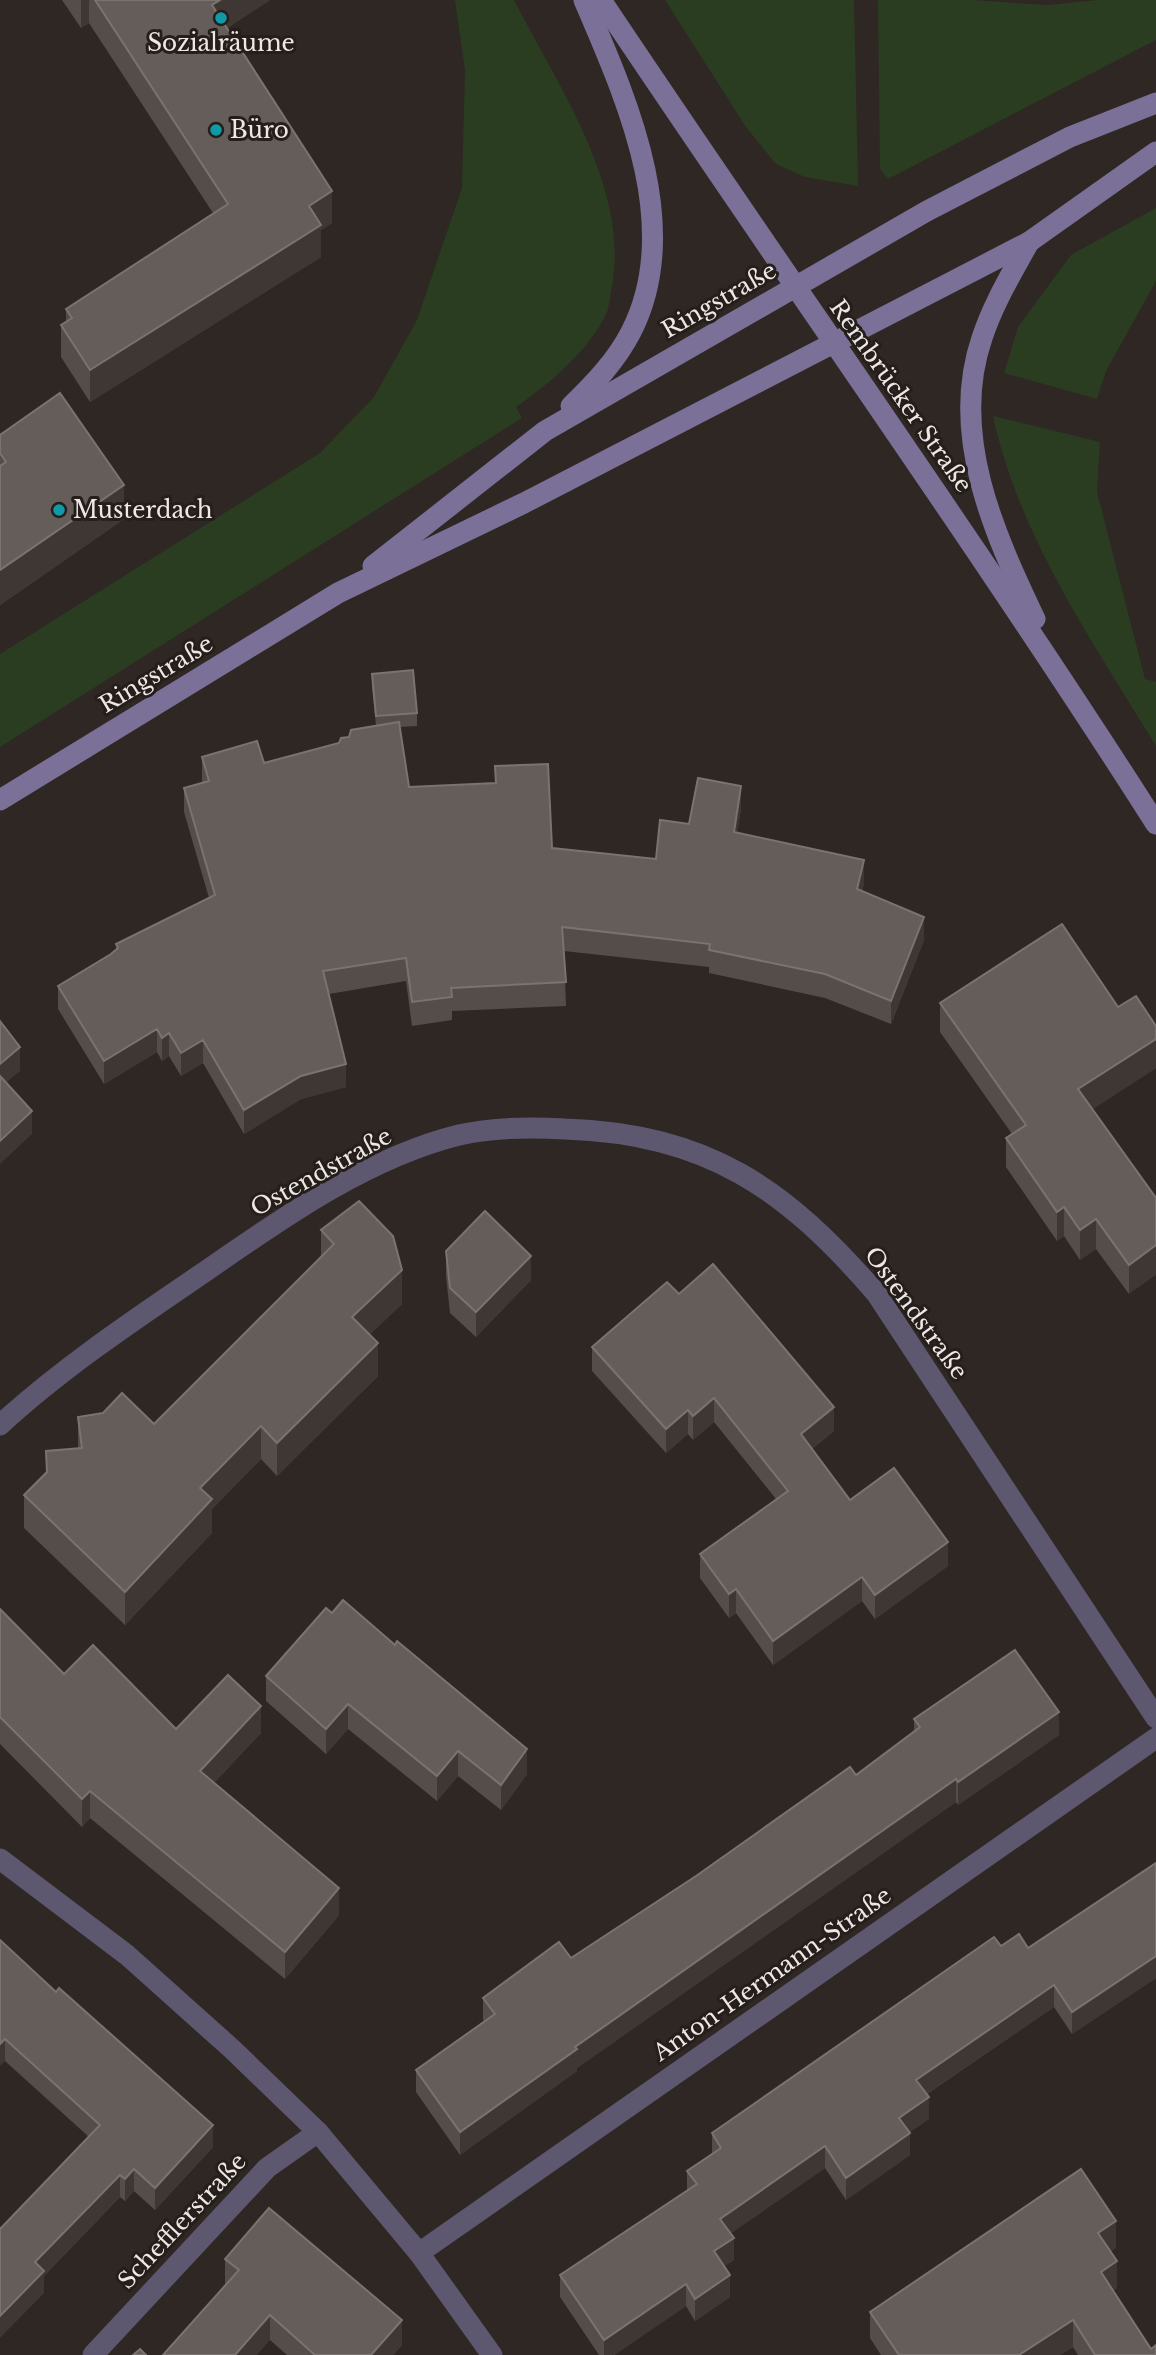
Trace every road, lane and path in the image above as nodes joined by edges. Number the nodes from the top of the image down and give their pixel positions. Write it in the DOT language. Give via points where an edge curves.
graph roads {
  1 [pos="584,0"];
  2 [pos="601,0"];
  3 [pos="1156,103"];
  4 [pos="1156,152"];
  5 [pos="1029,242"];
  6 [pos="793,287"];
  7 [pos="835,345"];
  8 [pos="545,431"];
  9 [pos="338,593"];
  10 [pos="1063,678"];
  11 [pos="0,800"];
  12 [pos="1156,824"];
  13 [pos="0,1425"];
  14 [pos="1156,1718"];
  15 [pos="1156,1738"];
  16 [pos="0,1859"];
  17 [pos="318,2132"];
  18 [pos="419,2253"];
  19 [pos="93,2355"];
  20 [pos="492,2355"];
  1 -- 8 [label="main road" via="640,149 650,200 651,256 646,289 631,331 603,375"];
  2 -- 6 [label="main road, Rembrücker Straße"];
  3 -- 6 [label="main road, Ringstraße" via="1070,137"];
  4 -- 5 [label="main road, Ringstraße"];
  5 -- 7 [label="main road, Ringstraße"];
  5 -- 10 [label="main road" via="981,339 971,384 969,429 981,484 1015,577"];
  6 -- 7 [label="main road, Rembrücker Straße"];
  6 -- 8 [label="main road, Ringstraße"];
  7 -- 9 [label="main road, Ringstraße"];
  7 -- 10 [label="main road, Rembrücker Straße"];
  8 -- 9 [label="main road, Ringstraße"];
  9 -- 11 [label="main road, Ringstraße"];
  10 -- 12 [label="main road, Rembrücker Straße"];
  13 -- 14 [label="street, Ostendstraße" via="76,1362 250,1241 375,1167 459,1135 498,1130 596,1130 652,1138 709,1156 748,1178 832,1243 884,1305"];
  15 -- 18 [label="street, Anton-Hermann-Straße"];
  16 -- 17 [label="street" via="127,1955"];
  17 -- 18 [label="street"];
  17 -- 19 [label="street, Schefflerstraße" via="267,2168"];
  18 -- 20 [label="street"];
}
